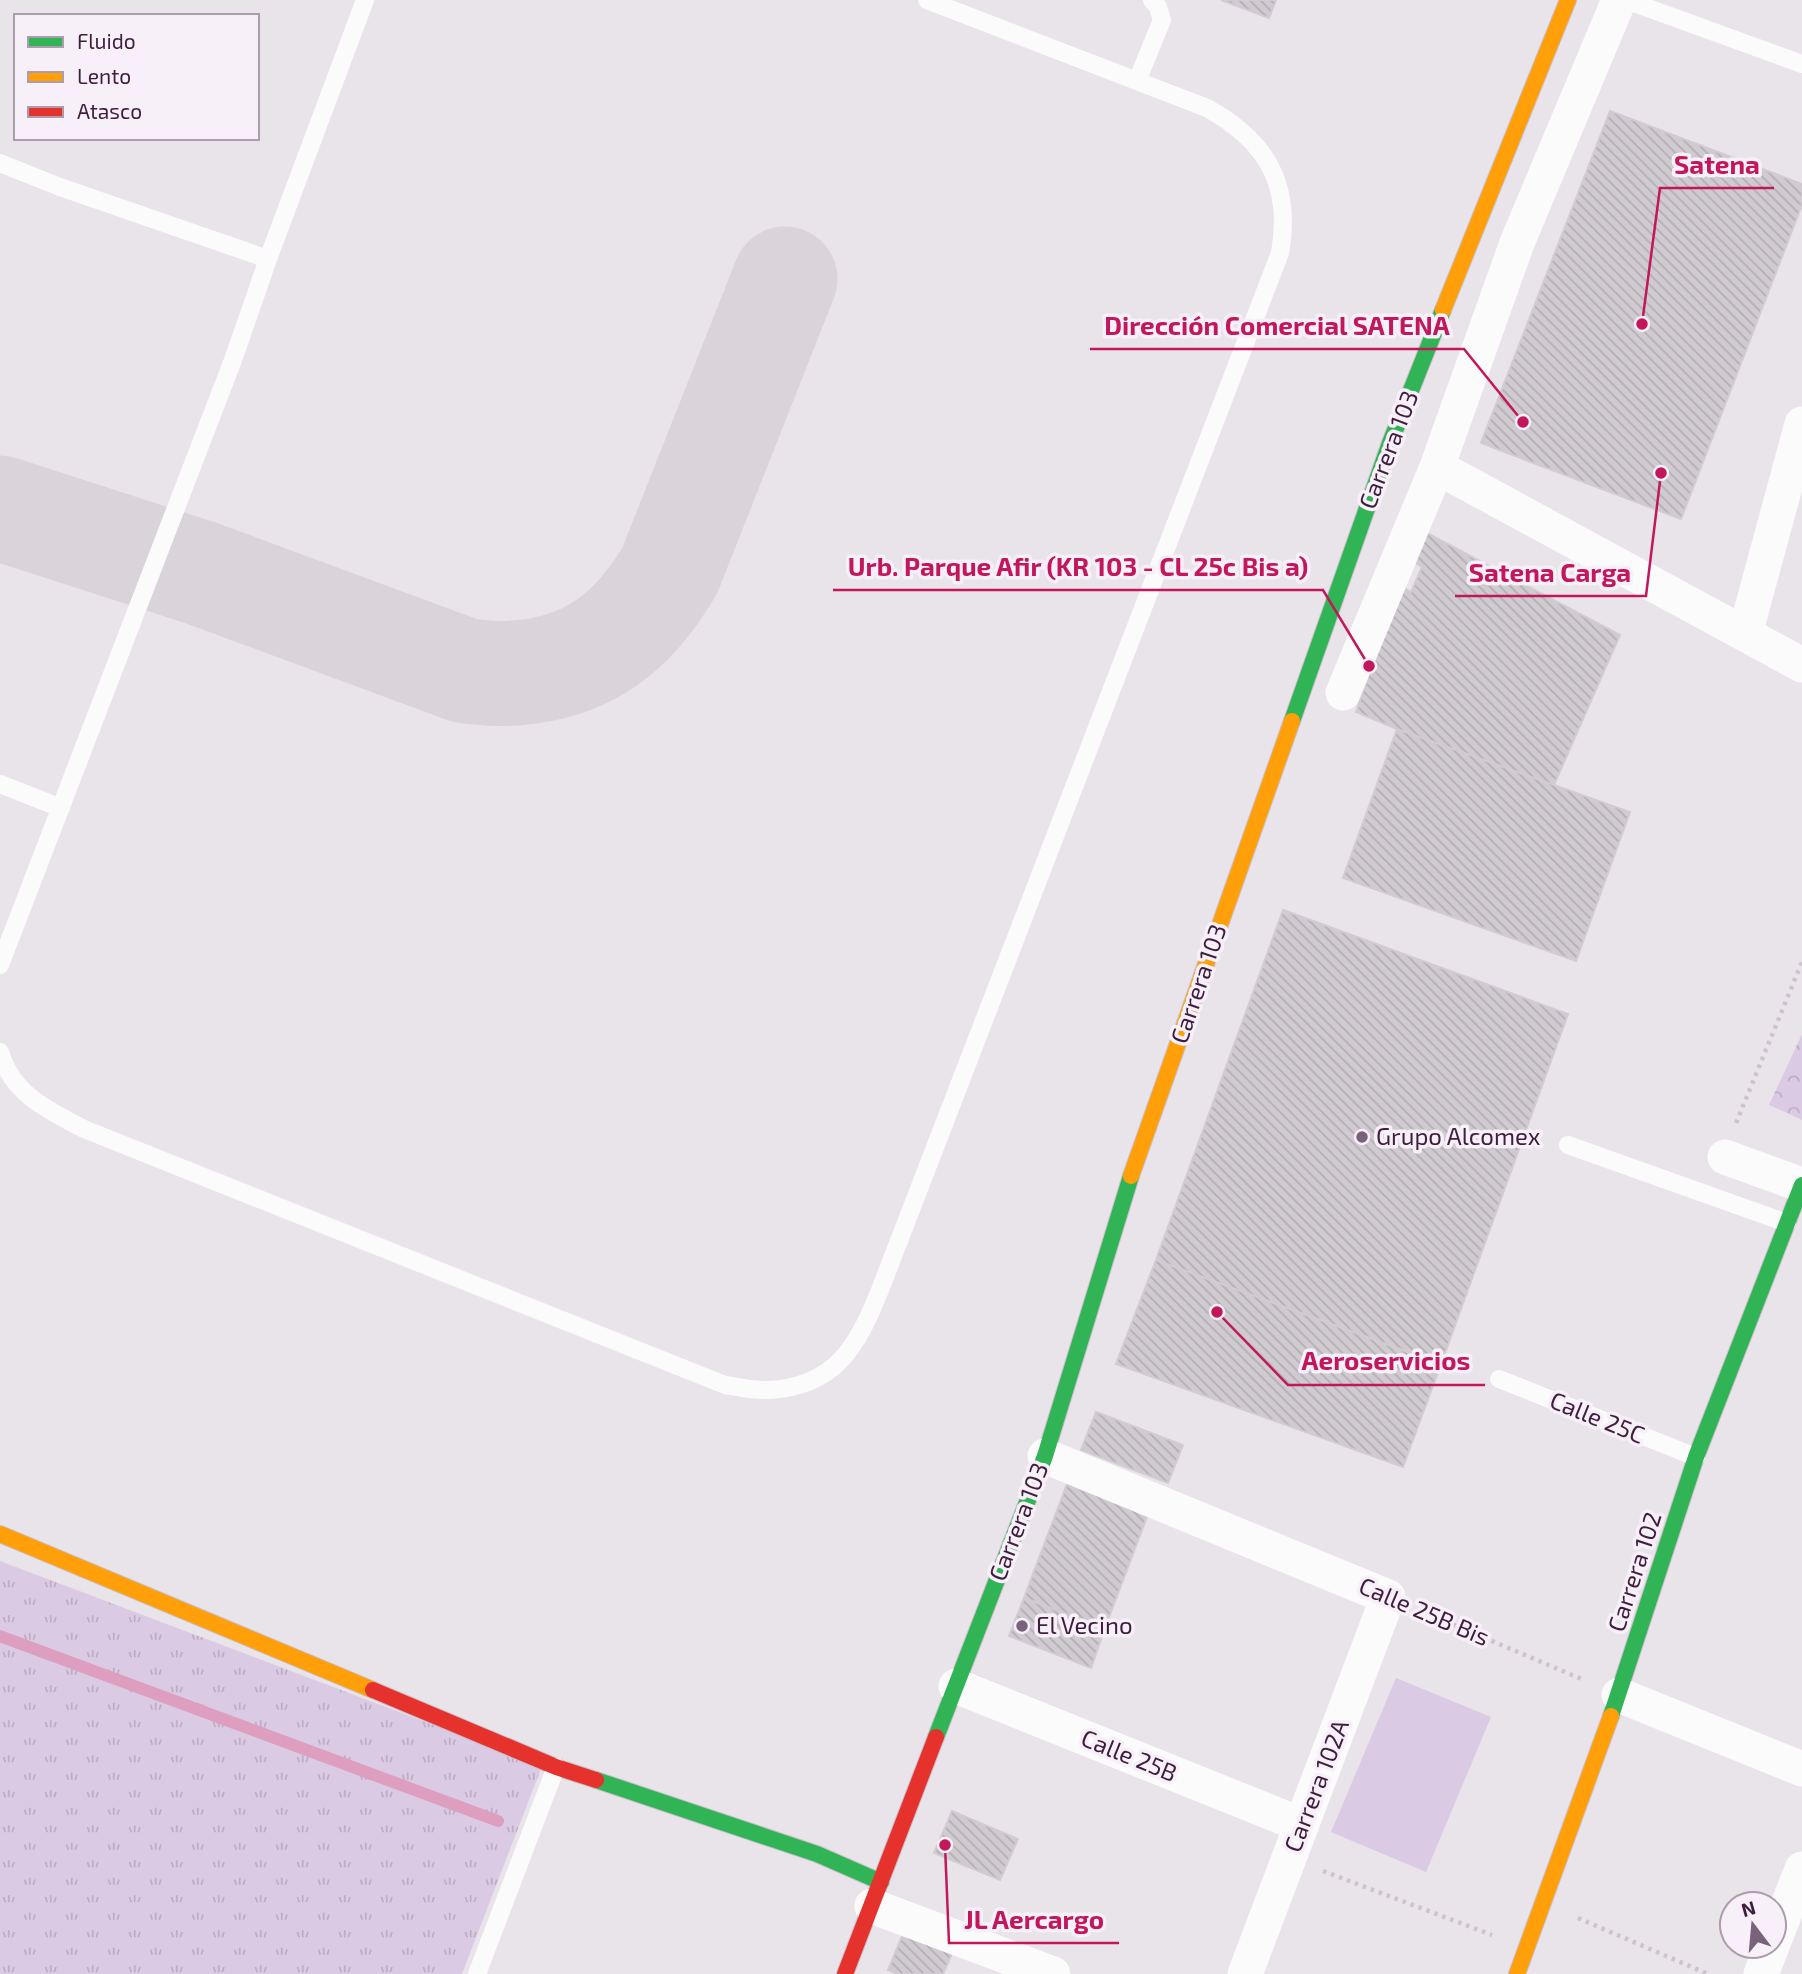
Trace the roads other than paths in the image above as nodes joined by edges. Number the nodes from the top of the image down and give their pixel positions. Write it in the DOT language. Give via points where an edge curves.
graph roads {
  1 [pos="365,0"];
  2 [pos="927,0"];
  3 [pos="1152,0"];
  4 [pos="1569,0"];
  5 [pos="1619,0"];
  6 [pos="1626,0"];
  7 [pos="1802,64"];
  8 [pos="1137,81"];
  9 [pos="0,163"];
  10 [pos="268,259"];
  11 [pos="1802,424"];
  12 [pos="1437,467"];
  13 [pos="1745,634"];
  14 [pos="1802,665"];
  15 [pos="1343,693"];
  16 [pos="0,784"];
  17 [pos="61,808"];
  18 [pos="0,965"];
  19 [pos="1,1057"];
  20 [pos="1568,1145"];
  21 [pos="1725,1157"];
  22 [pos="1802,1185"];
  23 [pos="1787,1223"];
  24 [pos="1499,1379"];
  25 [pos="1045,1456"];
  26 [pos="1696,1457"];
  27 [pos="0,1534"];
  28 [pos="1388,1597"];
  29 [pos="956,1686"];
  30 [pos="1619,1695"];
  31 [pos="556,1767"];
  32 [pos="1802,1769"];
  33 [pos="1302,1825"];
  34 [pos="1802,1869"];
  35 [pos="876,1894"];
  36 [pos="1788,1905"];
  37 [pos="477,1974"];
  38 [pos="845,1974"];
  39 [pos="1053,1974"];
  40 [pos="1245,1974"];
  41 [pos="1517,1974"];
  1 -- 10 [label="lane"];
  2 -- 8 [label="lane"];
  3 -- 8 [label="lane" via="1162,20"];
  4 -- 25 [label="street, Carrera 103" via="1386,456 1133,1170"];
  5 -- 12 [label="street, Carrera 103" via="1517,243"];
  6 -- 7 [label="lane"];
  8 -- 19 [label="lane" via="1226,118 1259,151 1279,183 1284,206 1280,253 865,1327 824,1376 796,1387 765,1390 725,1385 84,1129 36,1103"];
  9 -- 10 [label="lane"];
  10 -- 17 [label="lane"];
  11 -- 13 [label="street"];
  12 -- 13 [label="street"];
  12 -- 15 [label="street, Carrera 103"];
  13 -- 14 [label="street"];
  16 -- 17 [label="lane"];
  17 -- 18 [label="lane"];
  20 -- 23 [label="lane"];
  21 -- 22 [label="street"];
  22 -- 23 [label="street, Carrera 102"];
  23 -- 26 [label="street, Carrera 102"];
  24 -- 26 [label="lane, Calle 25C"];
  25 -- 28 [label="street, Calle 25B Bis"];
  25 -- 29 [label="street, Carrera 103"];
  26 -- 30 [label="street, Carrera 102"];
  27 -- 31 [label="street"];
  28 -- 33 [label="street, Carrera 102A"];
  29 -- 33 [label="street, Calle 25B"];
  29 -- 35 [label="street, Carrera 103"];
  30 -- 32 [label="street"];
  30 -- 41 [label="street, Carrera 102"];
  31 -- 35 [label="street" via="817,1854"];
  31 -- 37 [label="lane"];
  33 -- 40 [label="street, Carrera 102A"];
  34 -- 36 [label="street"];
  35 -- 38 [label="street, Carrera 103"];
  35 -- 39 [label="street"];
}
